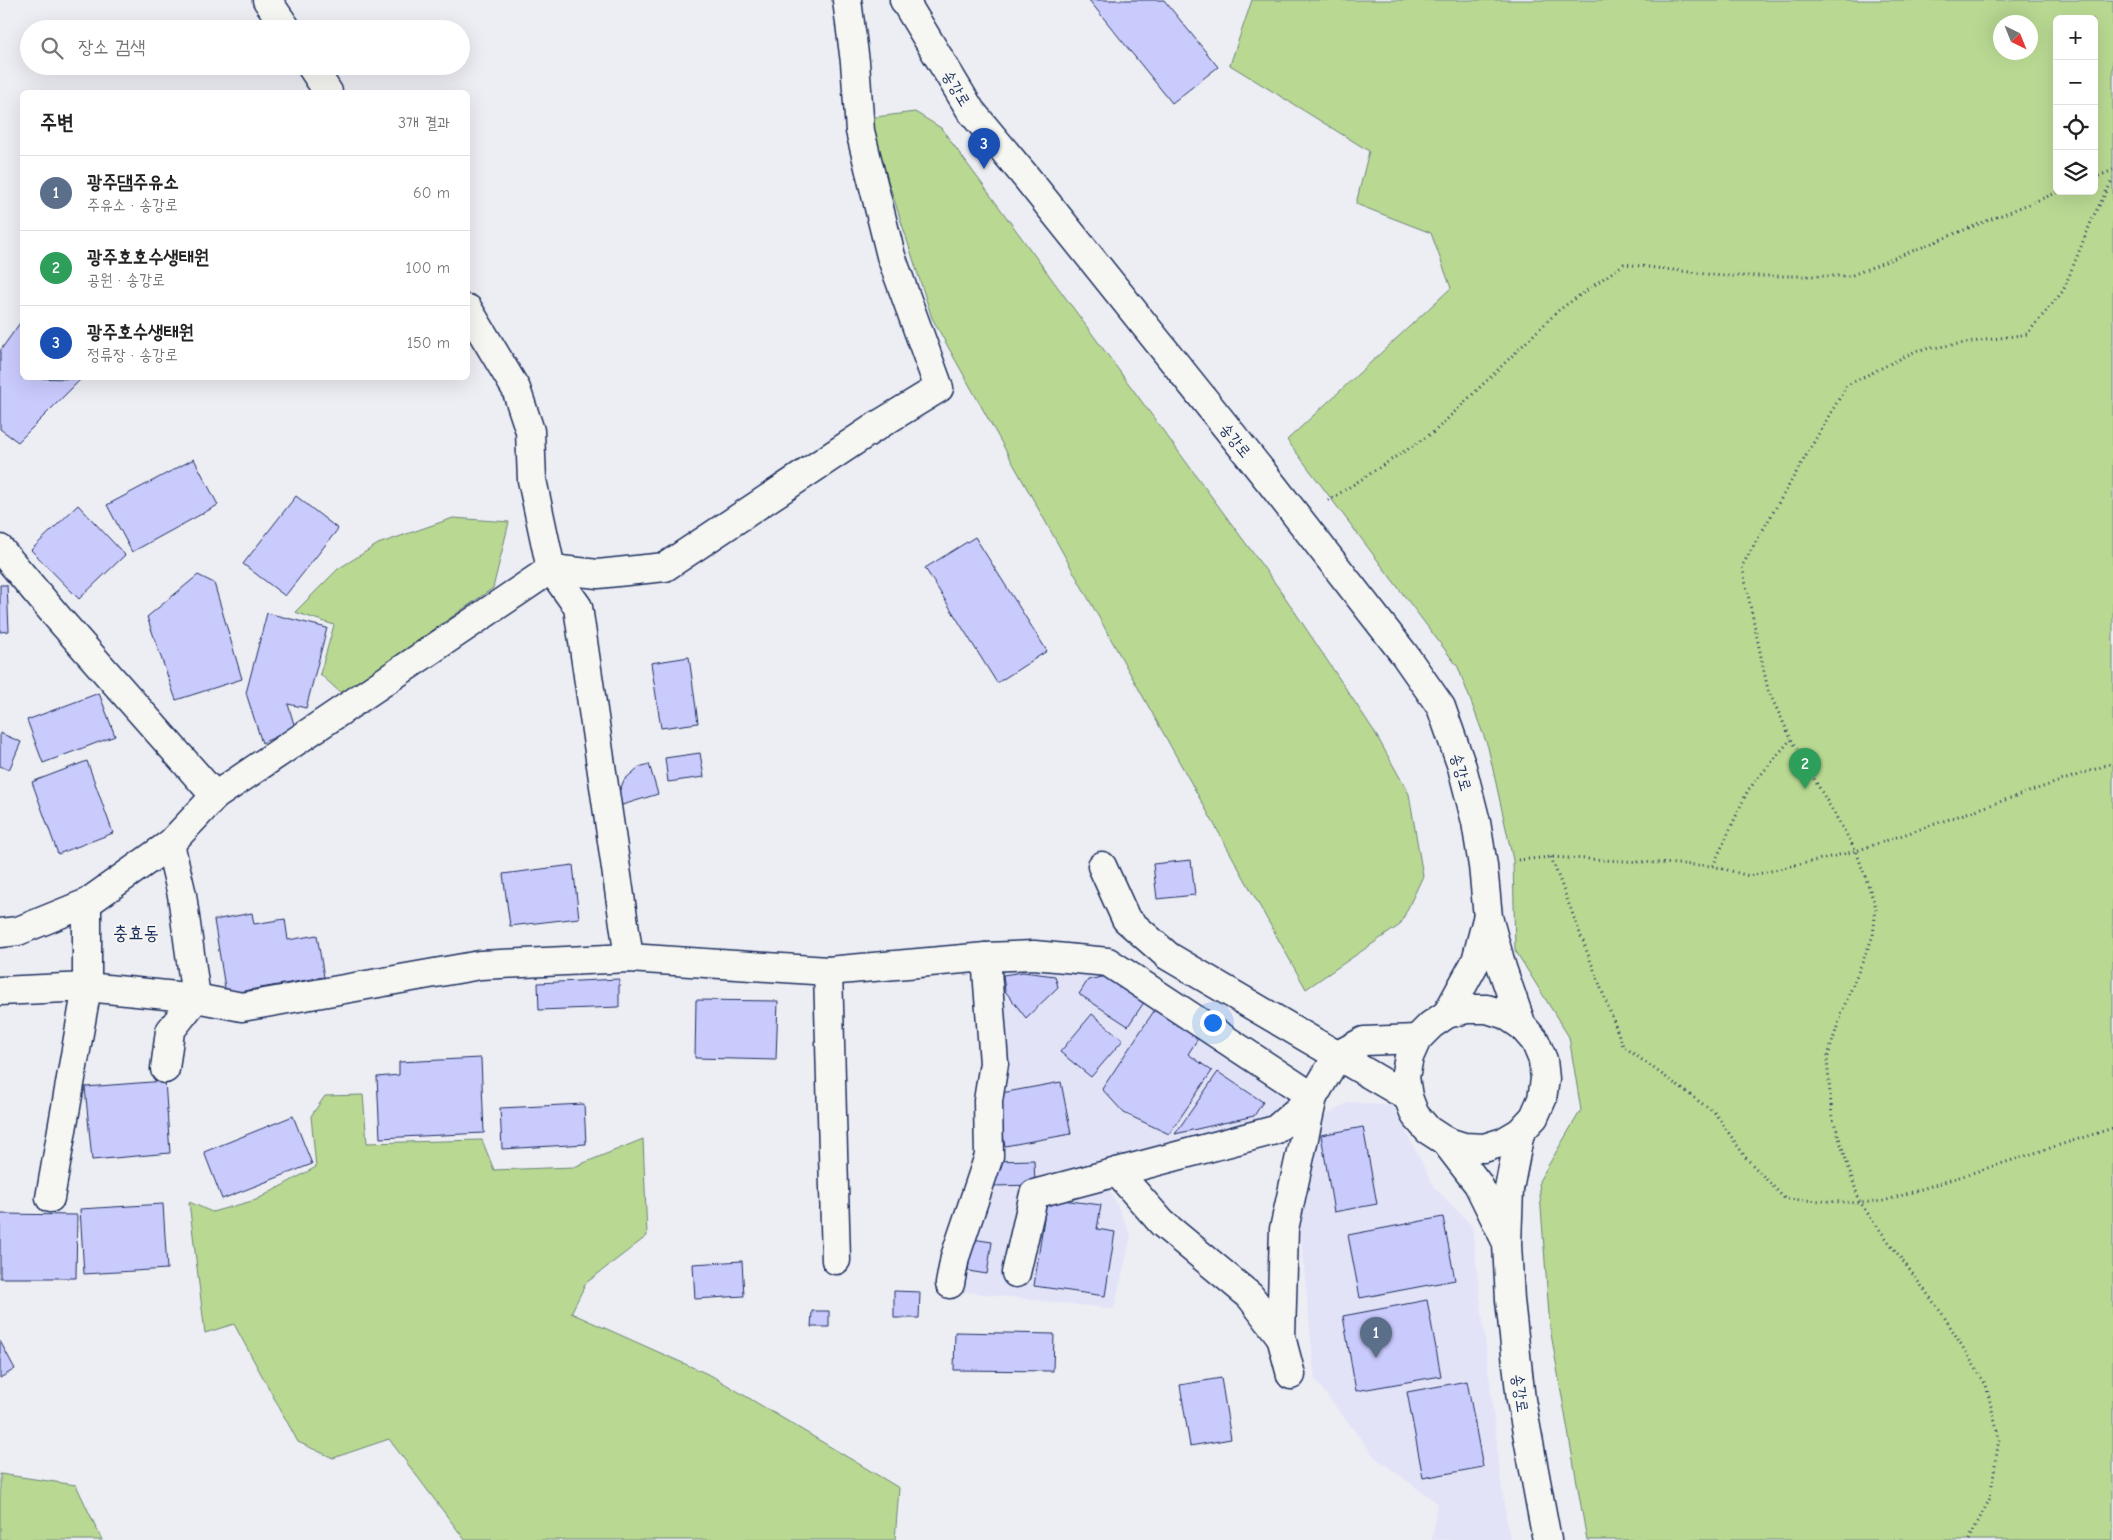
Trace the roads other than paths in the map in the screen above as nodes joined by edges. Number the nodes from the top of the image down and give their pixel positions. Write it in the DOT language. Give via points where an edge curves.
graph roads {
  1 [pos="267,0"];
  2 [pos="848,0"];
  3 [pos="904,0"];
  4 [pos="281,20"];
  5 [pos="317,75"];
  6 [pos="327,90"];
  7 [pos="470,313"];
  8 [pos="0,549"];
  9 [pos="551,568"];
  10 [pos="215,796"];
  11 [pos="170,844"];
  12 [pos="1102,866"];
  13 [pos="87,903"];
  14 [pos="1488,917"];
  15 [pos="0,933"];
  16 [pos="986,957"];
  17 [pos="629,958"];
  18 [pos="828,971"];
  19 [pos="87,987"];
  20 [pos="0,991"];
  21 [pos="196,998"];
  22 [pos="1447,1014"];
  23 [pos="1522,1026"];
  24 [pos="1417,1039"];
  25 [pos="1338,1055"];
  26 [pos="165,1069"];
  27 [pos="1313,1097"];
  28 [pos="1408,1097"];
  29 [pos="1520,1132"];
  30 [pos="1445,1141"];
  31 [pos="1117,1172"];
  32 [pos="50,1198"];
  33 [pos="1507,1244"];
  34 [pos="836,1260"];
  35 [pos="1016,1273"];
  36 [pos="950,1284"];
  37 [pos="1281,1337"];
  38 [pos="1292,1375"];
  39 [pos="1547,1540"];
  1 -- 4 [label="street"];
  2 -- 9 [label="street" via="860,131 891,256 939,388 665,567 598,574"];
  3 -- 14 [label="street, 송강로" via="971,111 1299,519 1441,707 1462,767 1476,822"];
  5 -- 6 [label="street"];
  7 -- 9 [label="street" via="516,389 530,431 532,480"];
  8 -- 10 [label="street"];
  9 -- 10 [label="street"];
  9 -- 17 [label="street" via="578,607"];
  10 -- 11 [label="street"];
  11 -- 13 [label="street"];
  11 -- 21 [label="street" via="182,895"];
  12 -- 25 [label="street" via="1126,920 1168,956"];
  13 -- 15 [label="street" via="18,931"];
  13 -- 19 [label="street"];
  14 -- 22 [label="street, 송강로" via="1476,962"];
  14 -- 23 [label="street, 송강로"];
  16 -- 18 [label="street"];
  16 -- 27 [label="street" via="1034,955 1108,962"];
  16 -- 36 [label="street" via="994,1063 988,1101 989,1156 955,1257"];
  17 -- 18 [label="street"];
  17 -- 21 [label="street" via="480,966 242,1007"];
  18 -- 34 [label="street"];
  19 -- 20 [label="street"];
  19 -- 21 [label="street"];
  19 -- 32 [label="street"];
  21 -- 26 [label="street" via="170,1031"];
  22 -- 23 [label="street, 송강로" via="1487,1009 1506,1015"];
  22 -- 24 [label="street, 송강로"];
  23 -- 29 [label="street, 송강로" via="1535,1041 1546,1079 1534,1117"];
  24 -- 25 [label="street" via="1364,1041"];
  24 -- 28 [label="street, 송강로" via="1405,1077"];
  25 -- 27 [label="street"];
  25 -- 28 [label="street"];
  27 -- 31 [label="street" via="1275,1130"];
  27 -- 37 [label="street" via="1284,1229"];
  28 -- 30 [label="street, 송강로" via="1428,1130"];
  29 -- 30 [label="street, 송강로" via="1484,1148 1464,1147"];
  29 -- 33 [label="street, 송강로" via="1508,1188"];
  30 -- 33 [label="street, 송강로" via="1478,1184"];
  31 -- 35 [label="street" via="1034,1194"];
  31 -- 37 [label="street" via="1162,1223 1250,1296"];
  33 -- 39 [label="street, 송강로" via="1521,1400"];
  37 -- 38 [label="street"];
}
